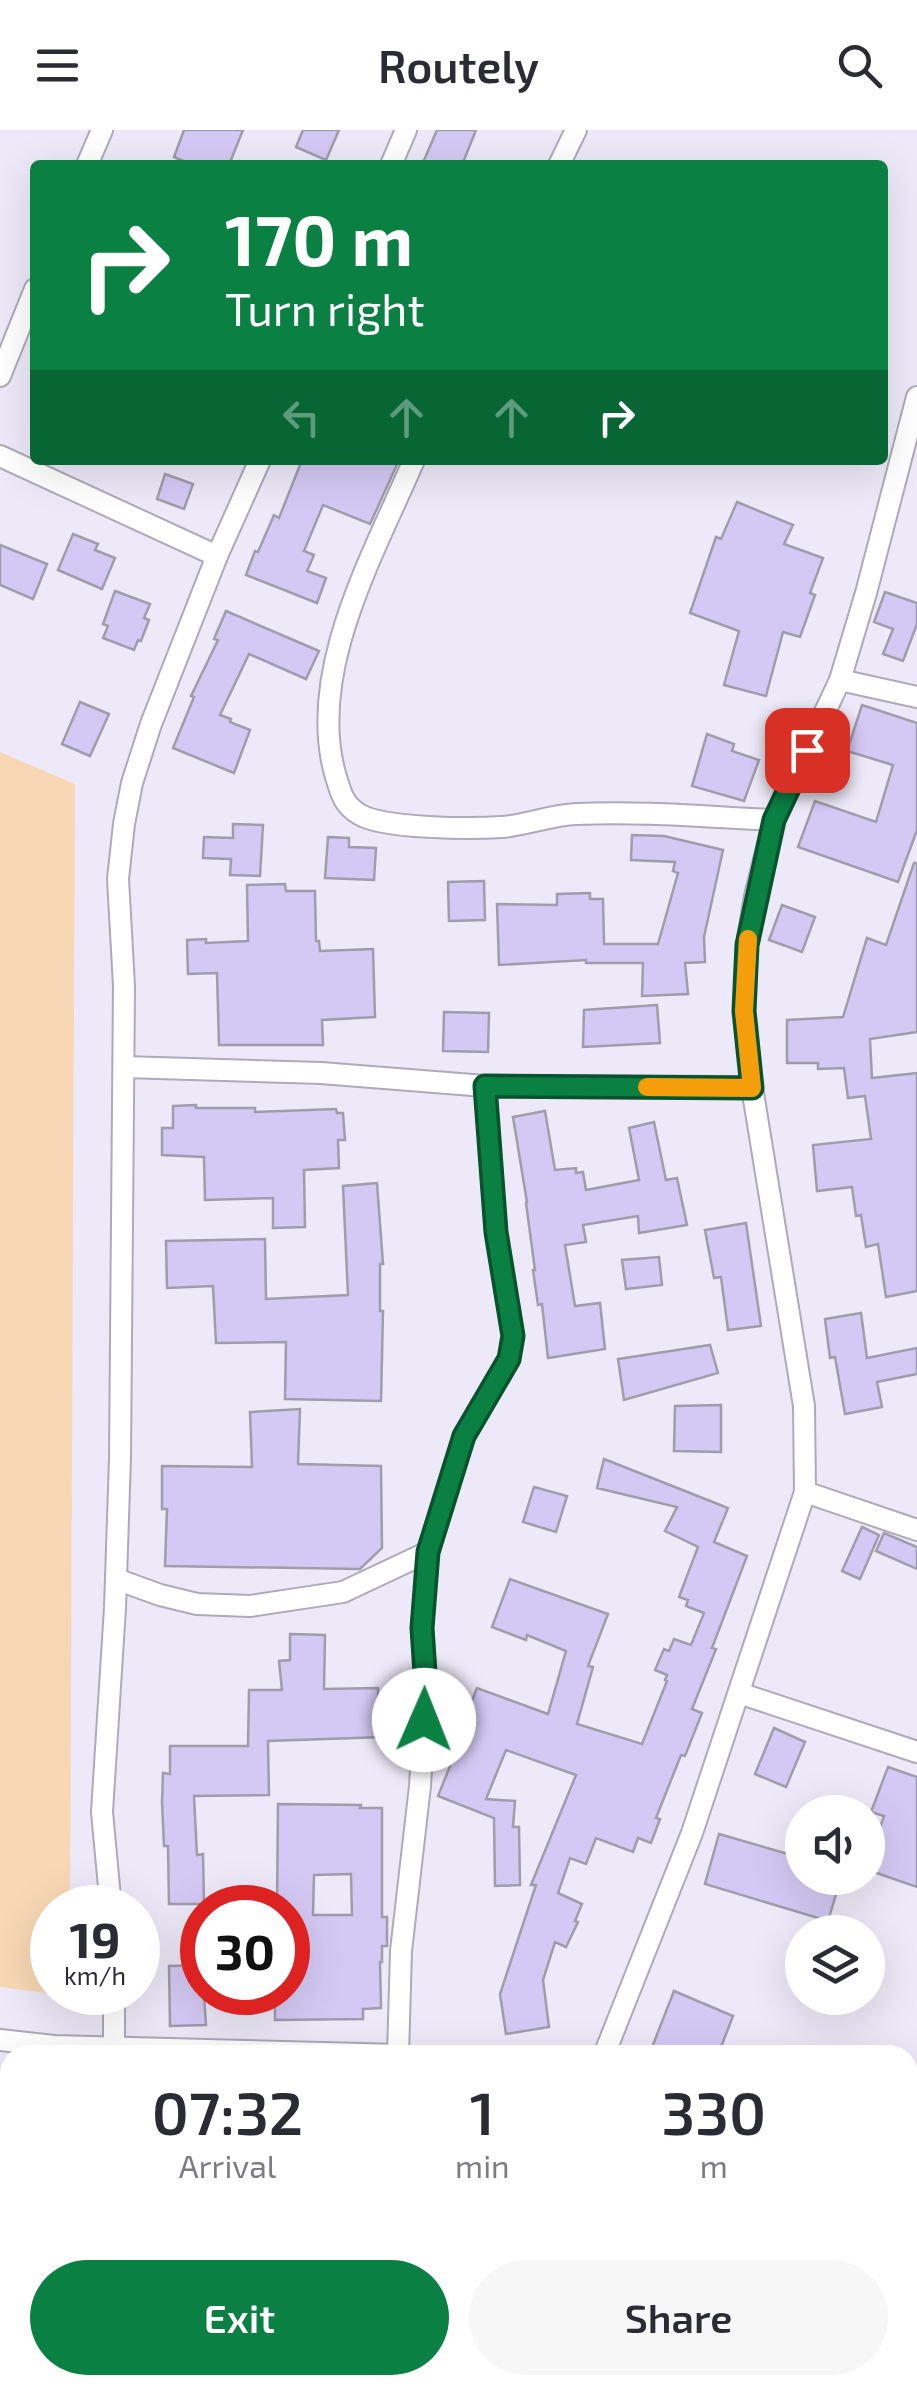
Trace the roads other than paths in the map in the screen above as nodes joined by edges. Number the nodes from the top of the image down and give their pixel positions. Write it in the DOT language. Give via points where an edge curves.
graph roads {
  1 [pos="102,130"];
  2 [pos="406,130"];
  3 [pos="576,130"];
  4 [pos="90,160"];
  5 [pos="393,160"];
  6 [pos="561,160"];
  7 [pos="30,301"];
  8 [pos="0,376"];
  9 [pos="917,397"];
  10 [pos="0,456"];
  11 [pos="258,465"];
  12 [pos="412,465"];
  13 [pos="217,556"];
  14 [pos="840,680"];
  15 [pos="917,697"];
  16 [pos="774,820"];
  17 [pos="124,1066"];
  18 [pos="485,1086"];
  19 [pos="752,1088"];
  20 [pos="805,1492"];
  21 [pos="917,1530"];
  22 [pos="428,1552"];
  23 [pos="116,1578"];
  24 [pos="738,1692"];
  25 [pos="917,1752"];
  26 [pos="109,1885"];
  27 [pos="114,2015"];
  28 [pos="0,2040"];
  29 [pos="45,2045"];
  30 [pos="114,2045"];
  31 [pos="400,2045"];
  32 [pos="608,2045"];
  1 -- 4 [label="street"];
  2 -- 5 [label="street"];
  3 -- 6 [label="street"];
  7 -- 8 [label="street"];
  9 -- 14 [label="street"];
  10 -- 13 [label="street"];
  11 -- 13 [label="street"];
  12 -- 16 [label="street" via="360,580 330,692 329,753 343,801 373,820 436,826 502,827 573,814"];
  13 -- 17 [label="street" via="151,724 124,824 118,879"];
  14 -- 15 [label="street"];
  14 -- 16 [label="street"];
  16 -- 19 [label="street" via="747,945 744,1011"];
  17 -- 18 [label="street"];
  17 -- 23 [label="street"];
  18 -- 19 [label="street"];
  18 -- 22 [label="street" via="496,1232 513,1336 509,1359 464,1436"];
  19 -- 20 [label="street" via="804,1406"];
  20 -- 21 [label="street"];
  20 -- 24 [label="street"];
  22 -- 23 [label="street" via="343,1592 250,1606 197,1604"];
  22 -- 31 [label="street" via="420,1786 401,1951"];
  23 -- 26 [label="street" via="102,1812"];
  24 -- 25 [label="street"];
  24 -- 32 [label="street" via="692,1833"];
  27 -- 30 [label="street"];
  28 -- 29 [label="street"];
}
